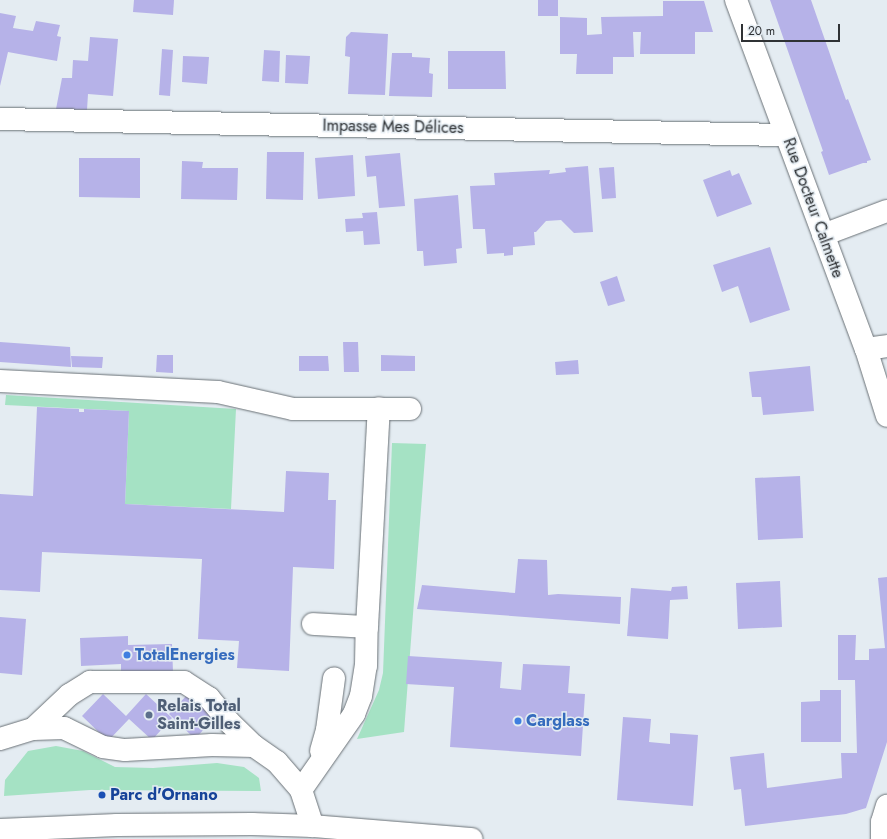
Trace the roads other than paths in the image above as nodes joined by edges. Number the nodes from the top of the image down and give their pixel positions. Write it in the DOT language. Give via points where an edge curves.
graph roads {
  1 [pos="736,0"];
  2 [pos="0,119"];
  3 [pos="785,135"];
  4 [pos="887,211"];
  5 [pos="823,234"];
  6 [pos="887,346"];
  7 [pos="866,350"];
  8 [pos="0,381"];
  9 [pos="379,408"];
  10 [pos="410,409"];
  11 [pos="887,416"];
  12 [pos="314,624"];
  13 [pos="367,627"];
  14 [pos="334,678"];
  15 [pos="33,729"];
  16 [pos="0,739"];
  17 [pos="254,746"];
  18 [pos="317,766"];
  19 [pos="301,790"];
  20 [pos="887,806"];
  21 [pos="312,826"];
  22 [pos="0,830"];
  23 [pos="471,839"];
  24 [pos="882,839"];
  1 -- 3 [label="street, Rue Docteur Calmette"];
  2 -- 3 [label="street, Impasse Mes Délices"];
  3 -- 5 [label="street, Rue Docteur Calmette"];
  4 -- 5 [label="street"];
  5 -- 7 [label="street, Rue Docteur Calmette"];
  6 -- 7 [label="street"];
  7 -- 11 [label="street, Rue Docteur Calmette"];
  8 -- 9 [label="street" via="218,392 293,409"];
  9 -- 10 [label="street"];
  9 -- 13 [label="street"];
  12 -- 13 [label="street"];
  13 -- 18 [label="street" via="366,666 361,696 354,714"];
  14 -- 18 [label="street" via="328,730"];
  15 -- 16 [label="street"];
  15 -- 17 [label="street" via="64,728 103,747 125,750 212,745"];
  15 -- 17 [label="street" via="69,695 90,682 184,682 209,698"];
  17 -- 19 [label="street" via="277,762"];
  18 -- 19 [label="street"];
  19 -- 21 [label="street"];
  20 -- 24 [label="street" via="882,822"];
  21 -- 22 [label="street" via="198,823"];
  21 -- 23 [label="street"];
}
